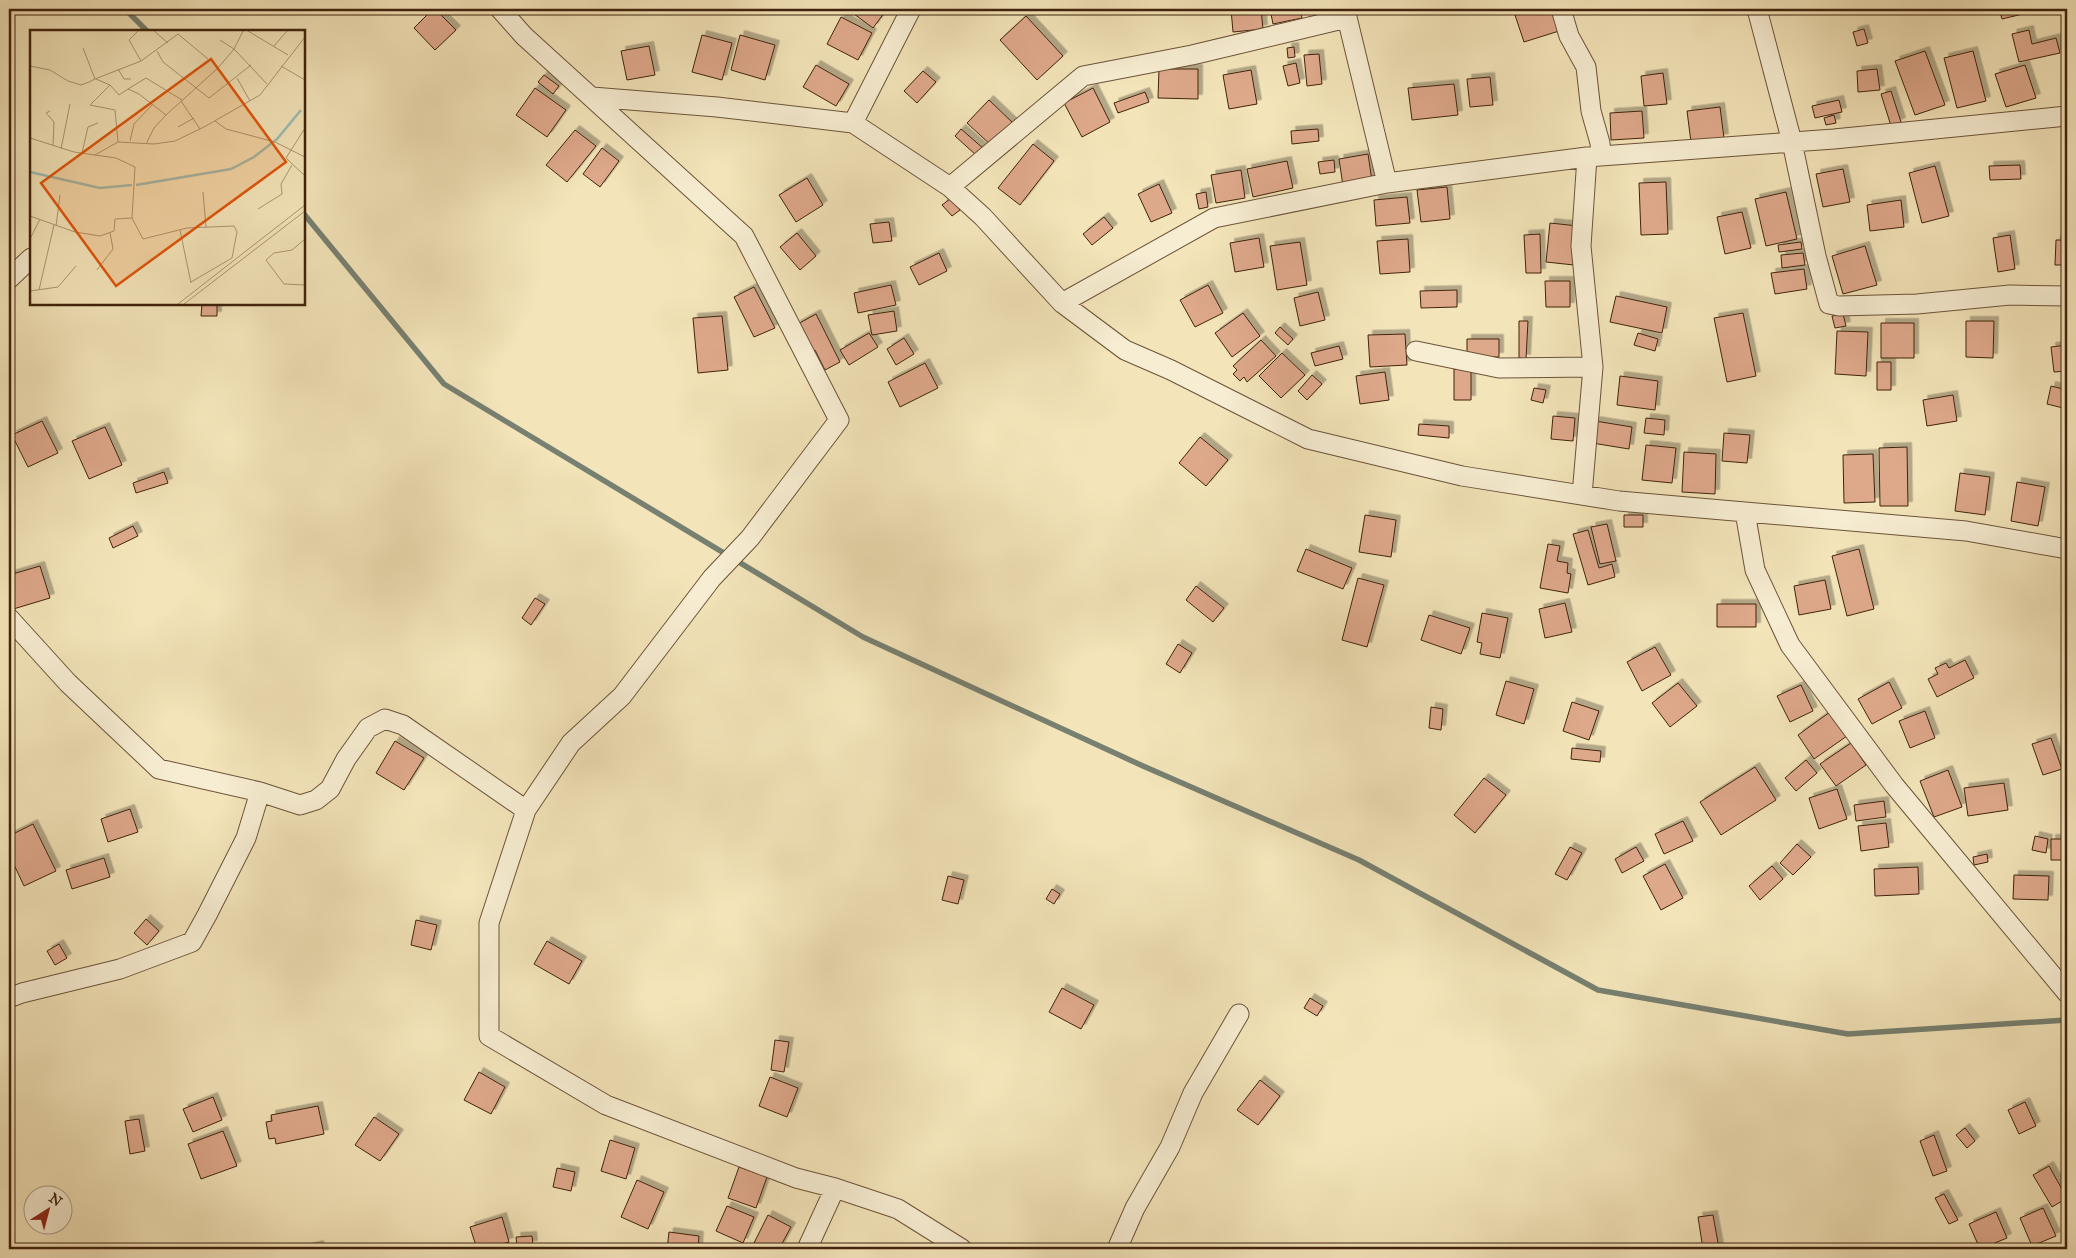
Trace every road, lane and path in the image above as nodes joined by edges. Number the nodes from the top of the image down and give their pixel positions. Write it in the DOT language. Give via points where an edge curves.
graph roads {
  1 [pos="500,9"];
  2 [pos="911,9"];
  3 [pos="1561,9"];
  4 [pos="1757,9"];
  5 [pos="1346,14"];
  6 [pos="592,97"];
  7 [pos="2067,116"];
  8 [pos="853,123"];
  9 [pos="1792,142"];
  10 [pos="1594,156"];
  11 [pos="1387,183"];
  12 [pos="950,187"];
  13 [pos="30,259"];
  14 [pos="9,279"];
  15 [pos="2067,296"];
  16 [pos="1062,304"];
  17 [pos="1416,351"];
  18 [pos="1594,368"];
  19 [pos="1582,495"];
  20 [pos="1745,512"];
  21 [pos="2067,549"];
  22 [pos="9,618"];
  23 [pos="260,792"];
  24 [pos="526,810"];
  25 [pos="2067,993"];
  26 [pos="9,998"];
  27 [pos="1239,1014"];
  28 [pos="835,1188"];
  29 [pos="807,1249"];
  30 [pos="962,1249"];
  31 [pos="1116,1249"];
  1 -- 6 [label="street" via="524,36"];
  2 -- 8 [label="street"];
  3 -- 10 [label="street" via="1569,36 1586,67 1591,111 1600,143"];
  4 -- 9 [label="street"];
  5 -- 11 [label="street"];
  5 -- 12 [label="street" via="1192,55 1083,76"];
  6 -- 8 [label="street"];
  6 -- 24 [label="street" via="744,236 840,420 750,538 712,578 622,696 571,743"];
  7 -- 9 [label="street"];
  8 -- 12 [label="street"];
  9 -- 10 [label="street"];
  9 -- 15 [label="street" via="1829,304 1908,304 2010,295"];
  10 -- 11 [label="street"];
  10 -- 18 [label="street" via="1581,246"];
  11 -- 16 [label="street" via="1214,218"];
  12 -- 16 [label="street" via="983,217"];
  13 -- 14 [label="street"];
  16 -- 19 [label="street" via="1125,350 1308,439 1462,476"];
  17 -- 18 [label="street" via="1499,368"];
  18 -- 19 [label="street"];
  19 -- 20 [label="street"];
  20 -- 21 [label="street" via="1966,530"];
  20 -- 25 [label="street" via="1755,570 1790,645 1894,786"];
  22 -- 23 [label="street" via="68,683 159,769"];
  23 -- 24 [label="street" via="300,805 316,800 330,788 368,728 385,719 403,725"];
  23 -- 26 [label="street" via="246,838 192,942 120,969"];
  24 -- 28 [label="street" via="489,923 489,1036 606,1105 796,1178"];
  27 -- 31 [label="street" via="1193,1093 1170,1147"];
  28 -- 29 [label="street"];
  28 -- 30 [label="street" via="898,1209"];
}
